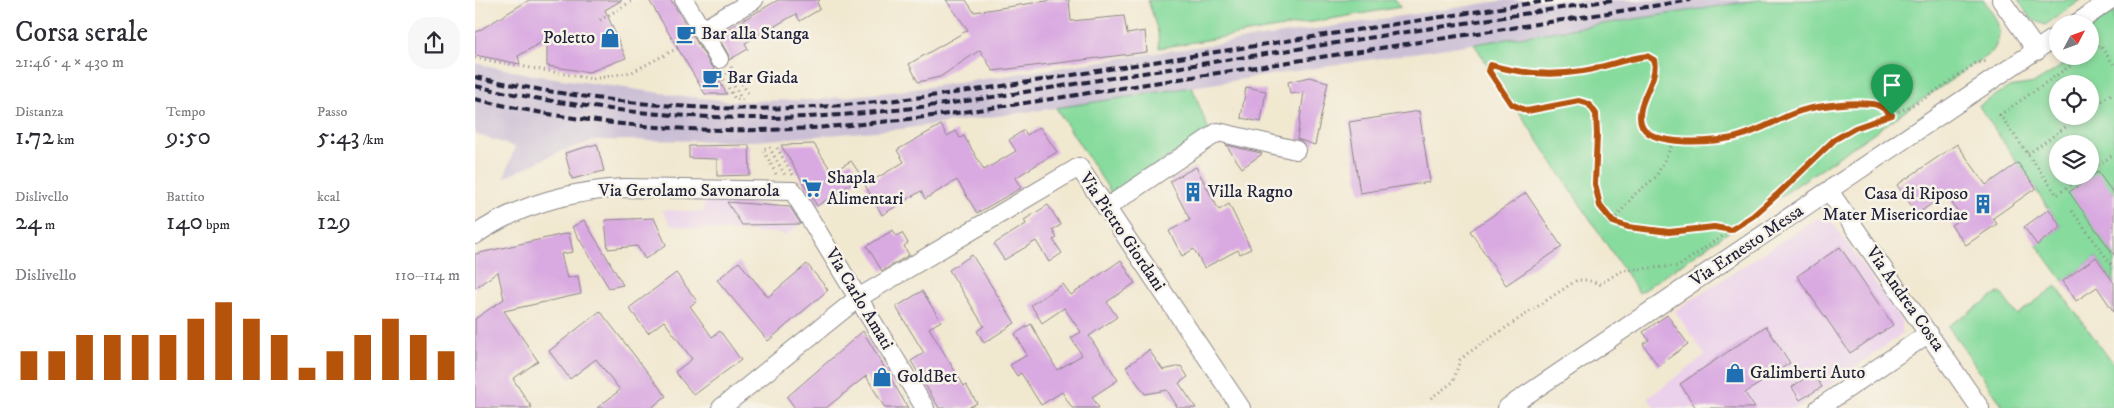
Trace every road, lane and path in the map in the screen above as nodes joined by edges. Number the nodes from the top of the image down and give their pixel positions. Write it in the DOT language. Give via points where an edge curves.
graph roads {
  1 [pos="634,0"];
  2 [pos="684,0"];
  3 [pos="754,0"];
  4 [pos="2001,0"];
  5 [pos="2110,0"];
  6 [pos="2089,15"];
  7 [pos="600,20"];
  8 [pos="702,30"];
  9 [pos="2049,42"];
  10 [pos="2099,46"];
  11 [pos="678,48"];
  12 [pos="2037,51"];
  13 [pos="475,58"];
  14 [pos="719,59"];
  15 [pos="2071,65"];
  16 [pos="2114,65"];
  17 [pos="2001,75"];
  18 [pos="2114,92"];
  19 [pos="750,96"];
  20 [pos="2099,103"];
  21 [pos="1892,115"];
  22 [pos="2068,125"];
  23 [pos="1674,141"];
  24 [pos="777,148"];
  25 [pos="1296,150"];
  26 [pos="2028,154"];
  27 [pos="2114,154"];
  28 [pos="2099,165"];
  29 [pos="2049,184"];
  30 [pos="2050,185"];
  31 [pos="2071,185"];
  32 [pos="786,186"];
  33 [pos="1829,191"];
  34 [pos="1106,208"];
  35 [pos="2072,211"];
  36 [pos="1613,222"];
  37 [pos="1731,230"];
  38 [pos="475,235"];
  39 [pos="2114,261"];
  40 [pos="2112,264"];
  41 [pos="858,298"];
  42 [pos="1929,333"];
  43 [pos="1431,398"];
  44 [pos="721,408"];
  45 [pos="925,408"];
  46 [pos="1241,408"];
  47 [pos="1507,408"];
  48 [pos="1819,408"];
  49 [pos="1980,408"];
  1 -- 7 [label="path"];
  2 -- 8 [label="street"];
  3 -- 8 [label="street"];
  4 -- 12 [label="street"];
  5 -- 6 [label="street"];
  8 -- 14 [label="street"];
  9 -- 12 [label="street, Via Ernesto Messa"];
  10 -- 16 [label="path"];
  11 -- 13 [label="path" via="632,72 593,79"];
  12 -- 17 [label="street, Via Ernesto Messa"];
  14 -- 14 [label="path" via="737,92 742,100 735,99 716,66"];
  14 -- 19 [label="path" via="728,62"];
  15 -- 26 [label="path" via="2000,115"];
  17 -- 21 [label="path" via="1990,61 1977,63 1921,101"];
  17 -- 33 [label="street, Via Ernesto Messa"];
  18 -- 20 [label="path"];
  21 -- 23 [label="path" via="1874,104 1828,106 1801,111 1739,137 1708,142"];
  21 -- 37 [label="path" via="1855,128 1834,140 1753,216"];
  22 -- 26 [label="path"];
  23 -- 36 [label="path" via="1656,176 1635,194"];
  23 -- 36 [label="path" via="1646,132 1640,122 1641,109 1656,68 1654,60 1647,56 1626,58 1583,71 1546,74 1516,73 1491,65 1489,71 1511,104 1527,111 1579,101 1589,104 1596,114 1595,184 1600,206"];
  24 -- 32 [label="path" via="800,186"];
  25 -- 34 [label="street" via="1218,132"];
  26 -- 29 [label="path"];
  27 -- 28 [label="path"];
  30 -- 31 [label="path" via="2057,195"];
  32 -- 32 [label="path" via="776,174 763,149 769,147"];
  32 -- 38 [label="street, Via Gerolamo Savonarola" via="602,189 530,206"];
  32 -- 41 [label="street, Via Carlo Amati"];
  33 -- 42 [label="street, Via Andrea Costa"];
  33 -- 47 [label="street, Via Ernesto Messa"];
  34 -- 41 [label="street, Via Pietro Giordani" via="1079,167"];
  34 -- 46 [label="street, Via Pietro Giordani"];
  35 -- 40 [label="path"];
  36 -- 37 [label="path" via="1669,232 1714,227"];
  37 -- 43 [label="path" via="1679,266 1623,270 1600,284 1577,280 1468,353 1460,360 1453,382"];
  39 -- 40 [label="path"];
  41 -- 44 [label="street"];
  41 -- 45 [label="street, Via Carlo Amati"];
  42 -- 48 [label="street"];
  42 -- 49 [label="street, Via Andrea Costa"];
}
